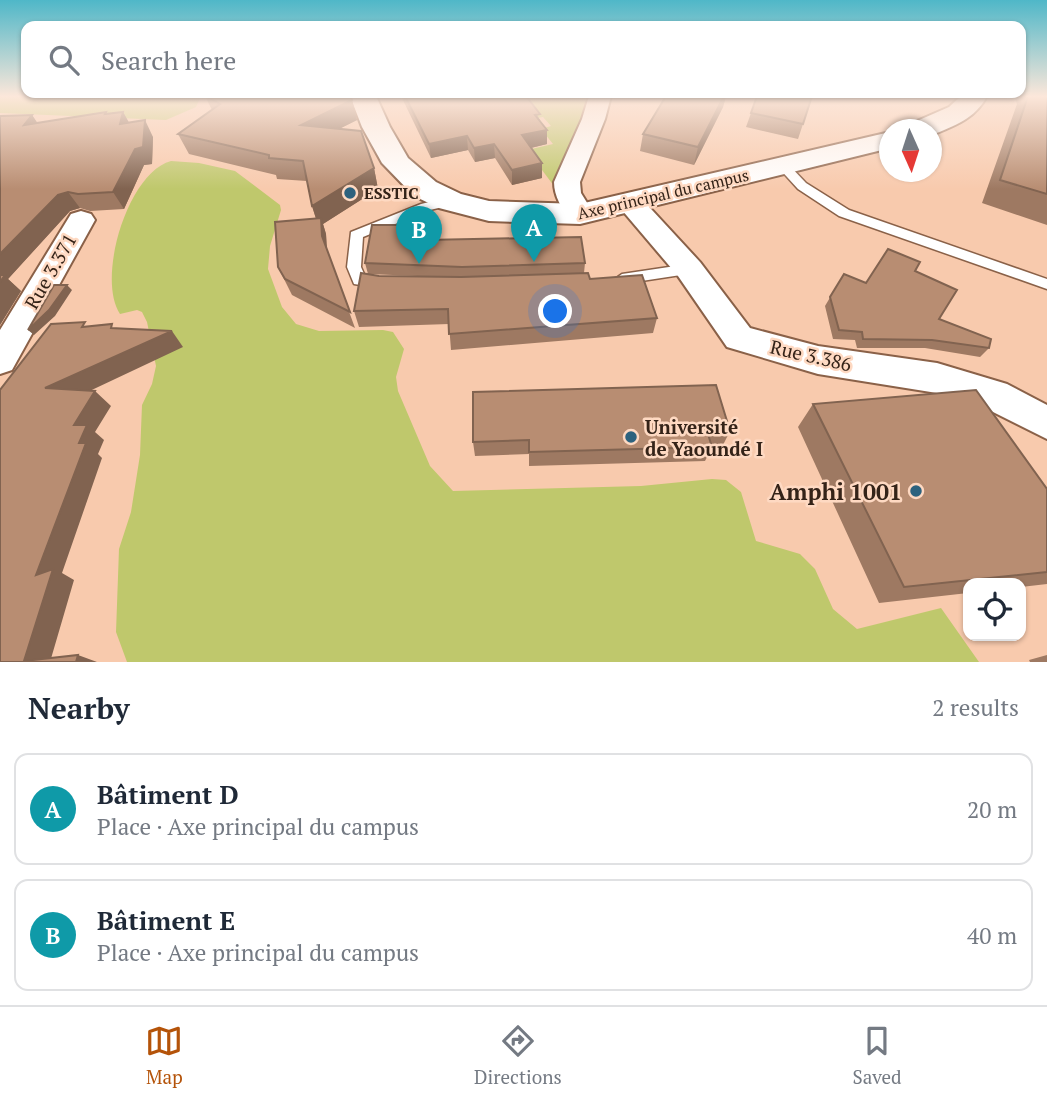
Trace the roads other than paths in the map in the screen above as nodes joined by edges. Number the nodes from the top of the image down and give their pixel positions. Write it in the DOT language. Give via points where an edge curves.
graph roads {
  1 [pos="376,127"];
  2 [pos="590,127"];
  3 [pos="879,144"];
  4 [pos="783,166"];
  5 [pos="450,201"];
  6 [pos="631,203"];
  7 [pos="580,214"];
  8 [pos="81,220"];
  9 [pos="689,270"];
  10 [pos="605,280"];
  11 [pos="396,284"];
  12 [pos="1047,284"];
  13 [pos="0,360"];
  14 [pos="1047,423"];
  1 -- 5 [label="street, Axe principal du campus" via="397,163 425,189"];
  2 -- 7 [label="street" via="566,178 566,189"];
  3 -- 4 [label="street, Axe principal du campus"];
  4 -- 6 [label="street, Axe principal du campus"];
  4 -- 12 [label="lane" via="802,186 844,213"];
  5 -- 7 [label="street, Axe principal du campus" via="489,211"];
  5 -- 11 [label="lane" via="356,235 359,280"];
  6 -- 7 [label="street, Axe principal du campus"];
  6 -- 9 [label="street, Rue 3.386"];
  8 -- 13 [label="street, Rue 3.371"];
  9 -- 10 [label="lane"];
  9 -- 14 [label="street, Rue 3.386" via="739,338 818,360 937,378 994,396"];
}
